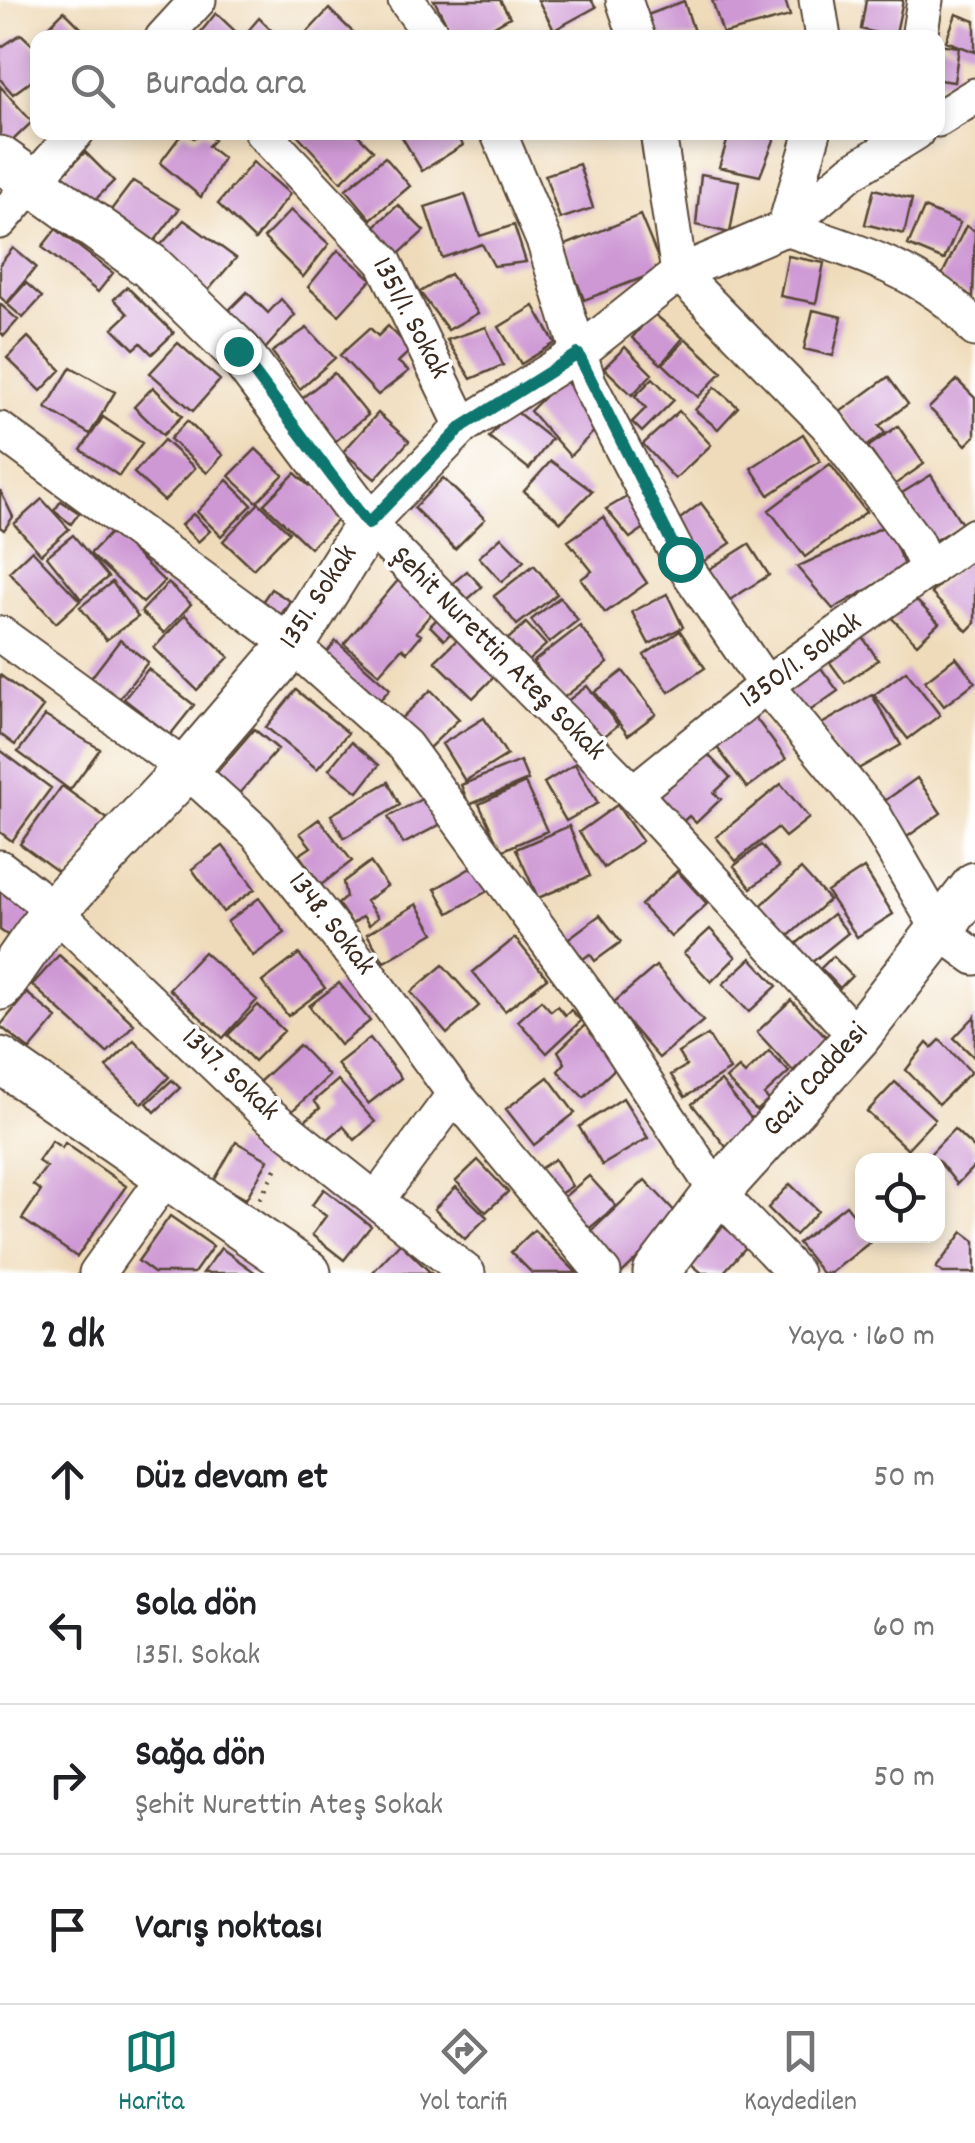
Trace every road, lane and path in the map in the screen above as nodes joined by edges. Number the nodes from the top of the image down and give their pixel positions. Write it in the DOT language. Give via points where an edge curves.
graph roads {
  1 [pos="198,0"];
  2 [pos="406,0"];
  3 [pos="624,0"];
  4 [pos="817,0"];
  5 [pos="924,0"];
  6 [pos="170,30"];
  7 [pos="428,30"];
  8 [pos="635,30"];
  9 [pos="822,30"];
  10 [pos="919,30"];
  11 [pos="64,140"];
  12 [pos="270,140"];
  13 [pos="501,140"];
  14 [pos="659,140"];
  15 [pos="811,140"];
  16 [pos="897,140"];
  17 [pos="18,171"];
  18 [pos="0,221"];
  19 [pos="785,228"];
  20 [pos="679,274"];
  21 [pos="975,329"];
  22 [pos="578,354"];
  23 [pos="463,426"];
  24 [pos="0,430"];
  25 [pos="368,524"];
  26 [pos="975,536"];
  27 [pos="929,570"];
  28 [pos="0,634"];
  29 [pos="292,645"];
  30 [pos="766,685"];
  31 [pos="186,770"];
  32 [pos="632,793"];
  33 [pos="0,868"];
  34 [pos="975,886"];
  35 [pos="54,910"];
  36 [pos="958,944"];
  37 [pos="0,987"];
  38 [pos="858,1037"];
  39 [pos="0,1060"];
  40 [pos="455,1094"];
  41 [pos="296,1136"];
  42 [pos="167,1175"];
  43 [pos="718,1192"];
  44 [pos="378,1198"];
  45 [pos="238,1223"];
  46 [pos="97,1273"];
  47 [pos="308,1273"];
  48 [pos="468,1273"];
  49 [pos="604,1273"];
  50 [pos="656,1273"];
  51 [pos="795,1273"];
  1 -- 6 [label="street"];
  2 -- 7 [label="street"];
  3 -- 8 [label="street"];
  4 -- 9 [label="street"];
  5 -- 10 [label="street"];
  11 -- 17 [label="street"];
  12 -- 23 [label="street, 1351/1. Sokak" via="384,262"];
  13 -- 22 [label="street" via="545,243"];
  14 -- 20 [label="street"];
  15 -- 19 [label="street"];
  16 -- 19 [label="street, 1351. Sokak"];
  17 -- 18 [label="street"];
  17 -- 25 [label="street, Şehit Nurettin Ateş Sokak" via="150,266 238,351"];
  19 -- 20 [label="street, 1351. Sokak"];
  19 -- 21 [label="street" via="865,252 954,308"];
  20 -- 22 [label="street, 1351. Sokak"];
  20 -- 27 [label="street" via="827,424 915,541"];
  22 -- 23 [label="street, 1351. Sokak"];
  22 -- 30 [label="street" via="680,559"];
  23 -- 25 [label="street, 1351. Sokak"];
  24 -- 29 [label="street"];
  25 -- 29 [label="street, 1351. Sokak"];
  25 -- 32 [label="street, Şehit Nurettin Ateş Sokak"];
  26 -- 27 [label="street, 1350/1. Sokak"];
  27 -- 30 [label="street, 1350/1. Sokak"];
  28 -- 31 [label="street, 1348. Sokak"];
  29 -- 31 [label="street, 1351. Sokak"];
  29 -- 43 [label="street" via="405,746 592,1002"];
  30 -- 32 [label="street, 1350/1. Sokak"];
  30 -- 36 [label="street" via="874,816"];
  31 -- 35 [label="street, 1351. Sokak"];
  31 -- 40 [label="street, 1348. Sokak" via="258,834"];
  32 -- 38 [label="street, Şehit Nurettin Ateş Sokak"];
  33 -- 35 [label="street, 1347. Sokak"];
  34 -- 36 [label="street, Gazi Caddesi"];
  35 -- 37 [label="street, 1351. Sokak"];
  35 -- 41 [label="street, 1347. Sokak"];
  36 -- 38 [label="street, Gazi Caddesi"];
  38 -- 43 [label="street, Gazi Caddesi"];
  39 -- 42 [label="street"];
  40 -- 44 [label="street"];
  40 -- 49 [label="street, 1348. Sokak"];
  41 -- 44 [label="street, 1347. Sokak"];
  41 -- 45 [label="path" via="262,1197"];
  42 -- 45 [label="street"];
  42 -- 46 [label="street"];
  43 -- 50 [label="street, Gazi Caddesi"];
  43 -- 51 [label="street"];
  44 -- 48 [label="street, 1347. Sokak"];
  45 -- 47 [label="street"];
}
